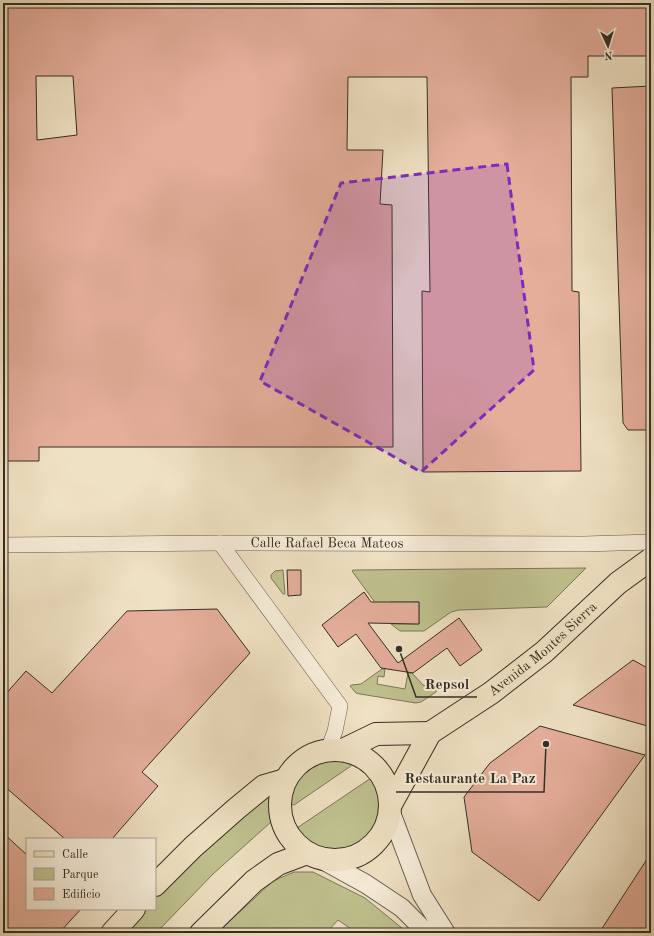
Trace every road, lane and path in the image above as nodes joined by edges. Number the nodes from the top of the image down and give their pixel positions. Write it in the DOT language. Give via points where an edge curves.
graph roads {
  1 [pos="651,542"];
  2 [pos="220,543"];
  3 [pos="3,545"];
  4 [pos="651,559"];
  5 [pos="430,733"];
  6 [pos="336,750"];
  7 [pos="285,780"];
  8 [pos="390,808"];
  9 [pos="313,856"];
  10 [pos="156,885"];
  11 [pos="133,910"];
  12 [pos="112,933"];
  13 [pos="201,933"];
  14 [pos="427,933"];
  15 [pos="446,933"];
  1 -- 2 [label="street, Calle Rafael Beca Mateos"];
  2 -- 3 [label="street, Calle Rafael Beca Mateos"];
  2 -- 6 [label="street" via="340,706 335,731"];
  4 -- 5 [label="main road, Avenida Montes Sierra" via="618,583 544,652"];
  5 -- 6 [label="main road" via="376,734"];
  5 -- 8 [label="main road, Avenida Montes Sierra"];
  6 -- 7 [label="main road" via="306,757"];
  6 -- 8 [label="main road" via="354,753 374,765 389,791"];
  7 -- 9 [label="main road" via="280,795 279,811 283,826 297,846"];
  7 -- 10 [label="main road" via="264,786 193,847"];
  8 -- 9 [label="main road" via="384,830 371,846 360,854 332,860"];
  8 -- 15 [label="street" via="422,895"];
  9 -- 13 [label="main road" via="278,864 254,881"];
  9 -- 14 [label="street" via="366,884 402,908"];
  11 -- 12 [label="main road"];
}
